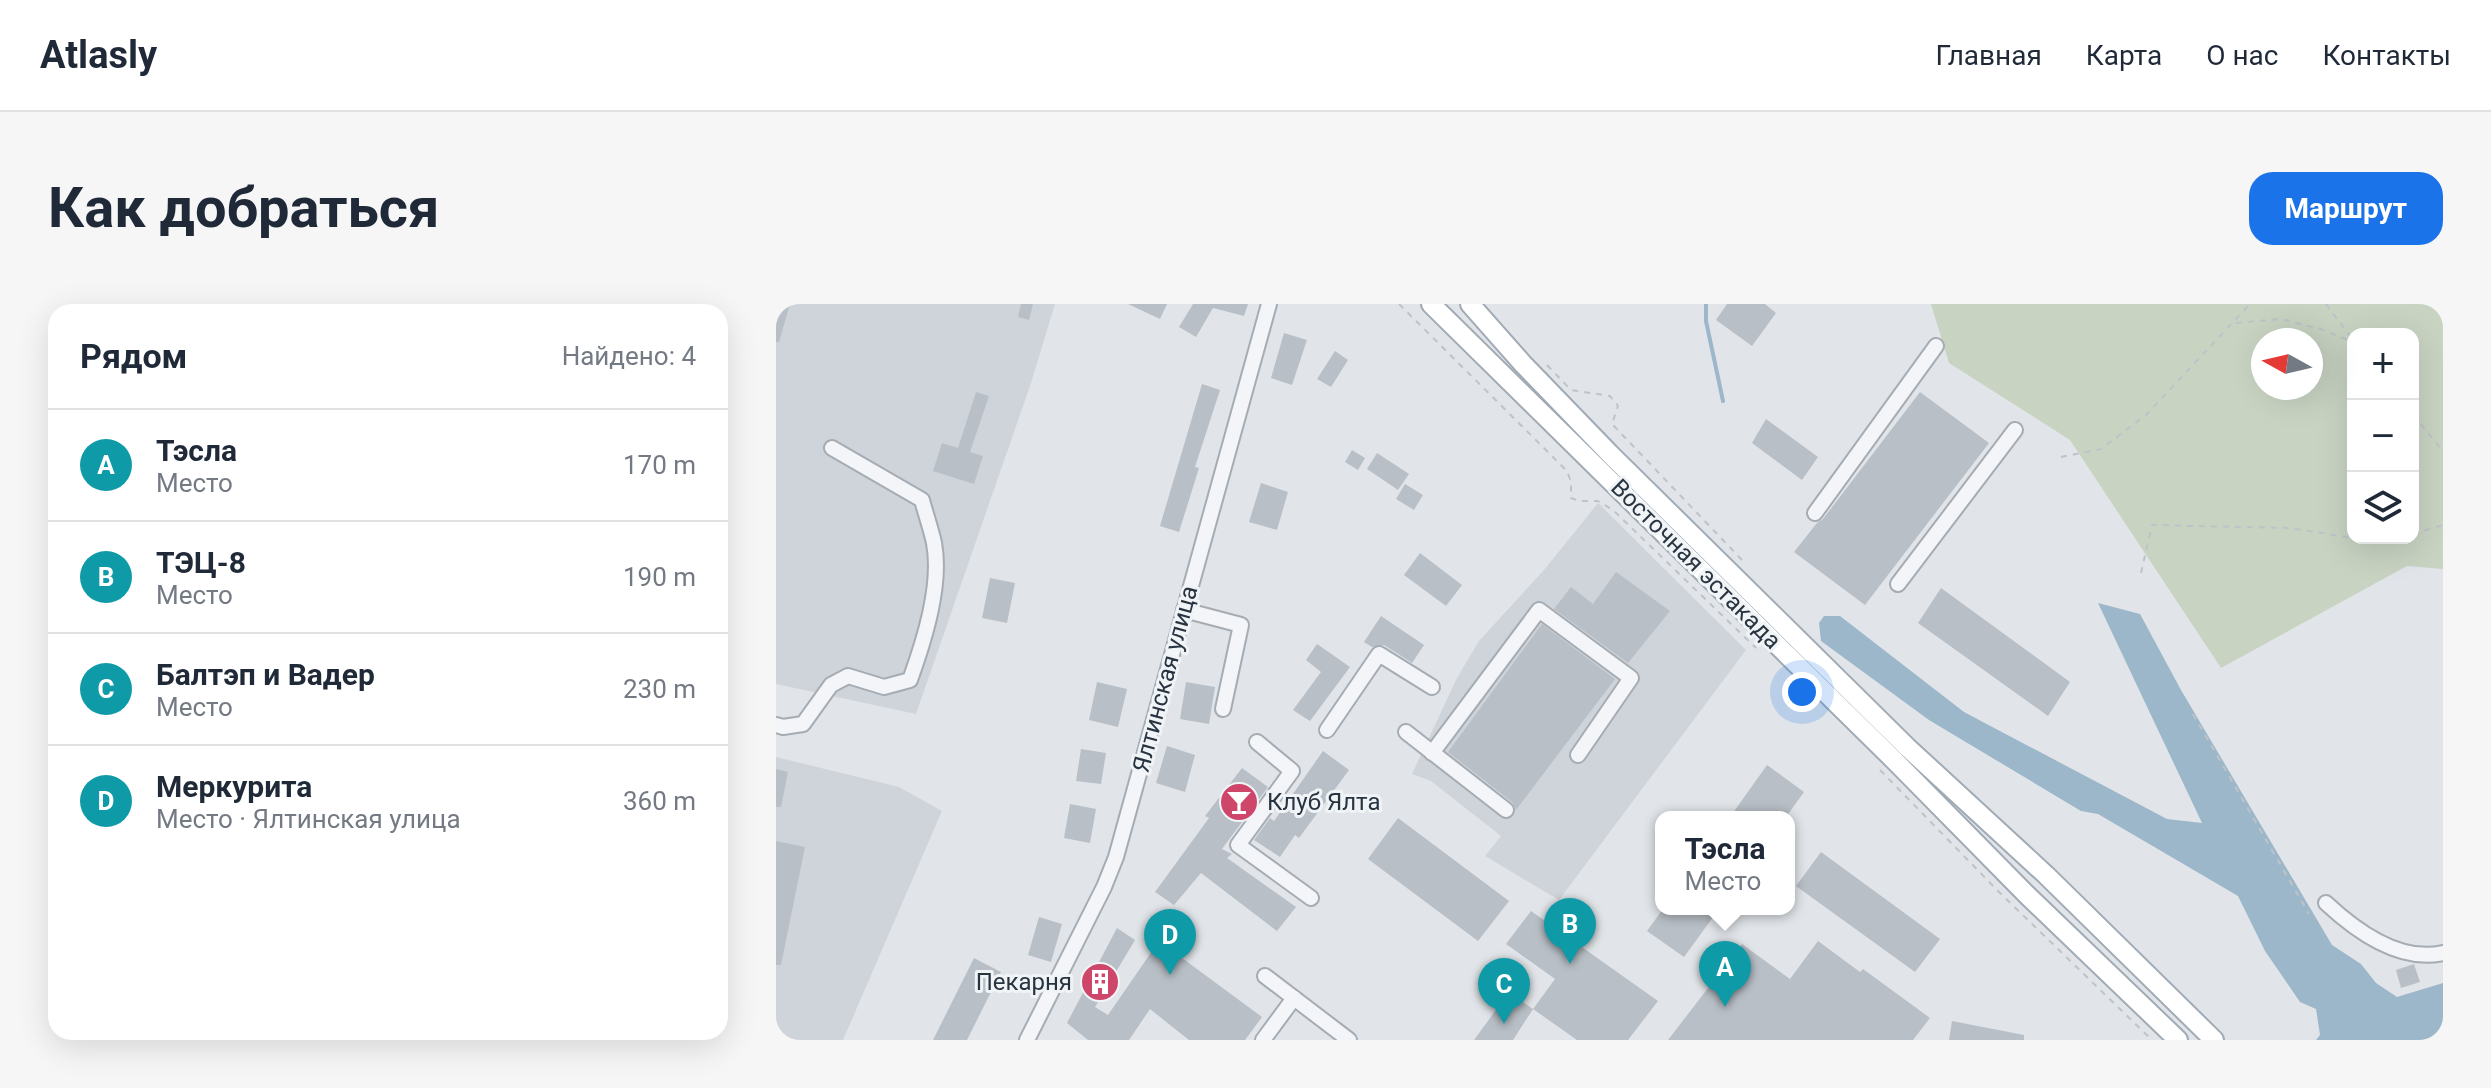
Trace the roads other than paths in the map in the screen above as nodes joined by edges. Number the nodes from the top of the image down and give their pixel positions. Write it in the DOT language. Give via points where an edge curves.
graph roads {
  1 [pos="1269,304"];
  2 [pos="1431,304"];
  3 [pos="1470,304"];
  4 [pos="1936,346"];
  5 [pos="2015,430"];
  6 [pos="832,448"];
  7 [pos="1815,513"];
  8 [pos="1898,584"];
  9 [pos="1184,610"];
  10 [pos="1432,687"];
  11 [pos="1223,709"];
  12 [pos="779,726"];
  13 [pos="1327,730"];
  14 [pos="1406,732"];
  15 [pos="1257,742"];
  16 [pos="1432,753"];
  17 [pos="1578,755"];
  18 [pos="1506,810"];
  19 [pos="1311,898"];
  20 [pos="2326,903"];
  21 [pos="2443,953"];
  22 [pos="1265,976"];
  23 [pos="1294,998"];
  24 [pos="1027,1040"];
  25 [pos="1263,1040"];
  26 [pos="1349,1040"];
  27 [pos="2178,1040"];
  28 [pos="2214,1040"];
  1 -- 9 [label="street, Ялтинская улица"];
  2 -- 27 [label="main road, Восточная эстакада"];
  3 -- 28 [label="main road, Восточная эстакада" via="1610,454"];
  4 -- 7 [label="street"];
  5 -- 8 [label="street"];
  6 -- 12 [label="street" via="922,500 935,545 936,581 910,680 884,687 848,676 831,685 803,724"];
  9 -- 11 [label="street" via="1241,625"];
  9 -- 24 [label="street, Ялтинская улица" via="1116,857"];
  10 -- 13 [label="street" via="1379,654"];
  14 -- 16 [label="street"];
  15 -- 19 [label="street" via="1292,771 1238,845"];
  16 -- 17 [label="street" via="1539,610 1631,678"];
  16 -- 18 [label="street"];
  20 -- 21 [label="street" via="2377,941 2404,951"];
  22 -- 23 [label="street"];
  23 -- 25 [label="street"];
  23 -- 26 [label="street"];
}
